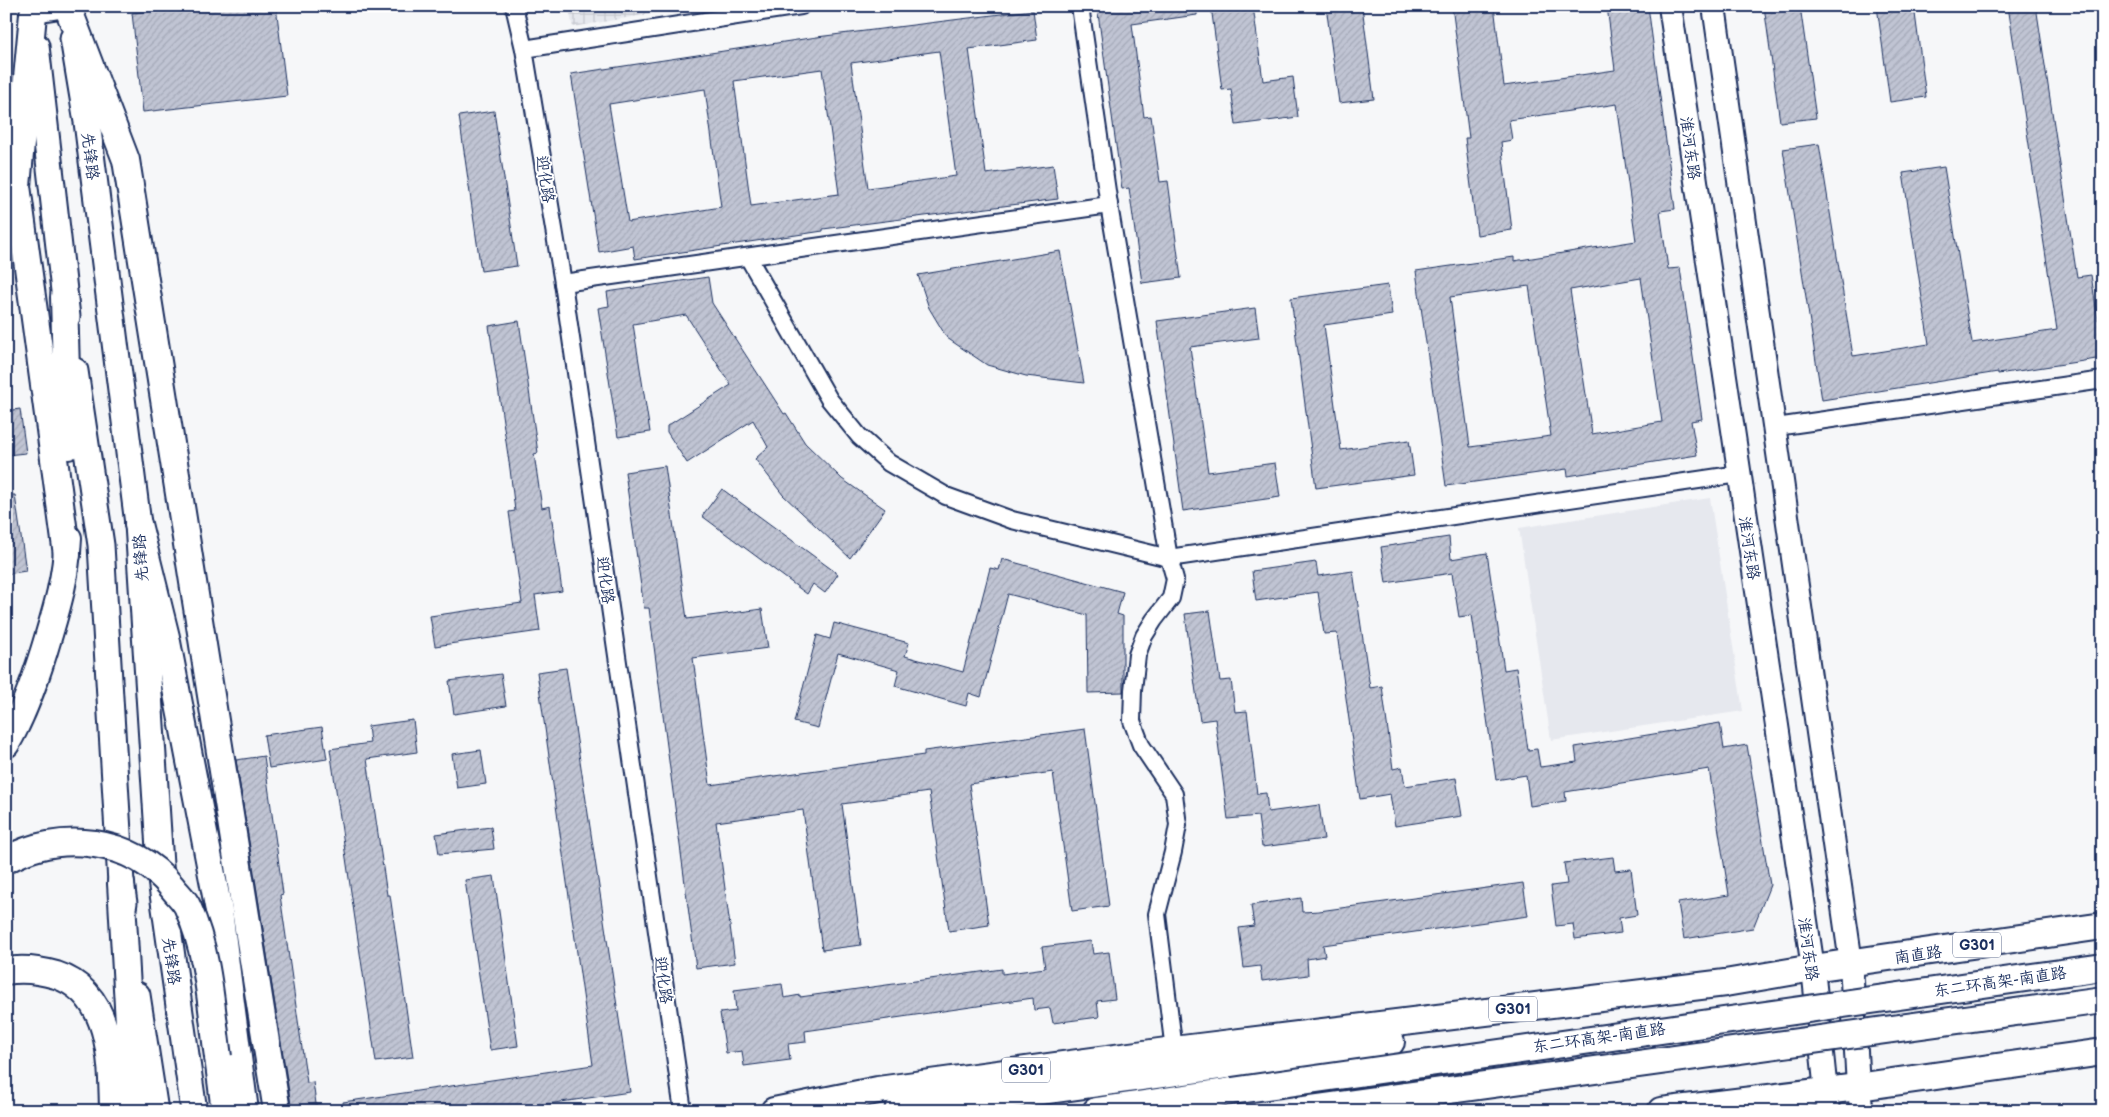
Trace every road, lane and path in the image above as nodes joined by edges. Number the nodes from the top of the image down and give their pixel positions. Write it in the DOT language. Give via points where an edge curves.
graph roads {
  1 [pos="514,6"];
  2 [pos="801,6"];
  3 [pos="1080,6"];
  4 [pos="1670,6"];
  5 [pos="1714,6"];
  6 [pos="72,7"];
  7 [pos="32,10"];
  8 [pos="524,49"];
  9 [pos="1109,205"];
  10 [pos="748,257"];
  11 [pos="563,283"];
  12 [pos="64,297"];
  13 [pos="2103,380"];
  14 [pos="1776,427"];
  15 [pos="1738,474"];
  16 [pos="138,524"];
  17 [pos="67,555"];
  18 [pos="1169,558"];
  19 [pos="56,614"];
  20 [pos="6,702"];
  21 [pos="9,739"];
  22 [pos="6,860"];
  23 [pos="121,883"];
  24 [pos="2103,926"];
  25 [pos="1851,963"];
  26 [pos="2103,967"];
  27 [pos="1813,968"];
  28 [pos="6,971"];
  29 [pos="1725,983"];
  30 [pos="2103,1000"];
  31 [pos="1174,1050"];
  32 [pos="2103,1052"];
  33 [pos="139,1059"];
  34 [pos="1860,1099"];
  35 [pos="1827,1101"];
  36 [pos="240,1107"];
  37 [pos="277,1109"];
  38 [pos="113,1111"];
  39 [pos="134,1111"];
  40 [pos="155,1111"];
  41 [pos="194,1111"];
  42 [pos="683,1111"];
  43 [pos="774,1111"];
  44 [pos="898,1111"];
  45 [pos="1096,1111"];
  46 [pos="1297,1111"];
  47 [pos="1662,1111"];
  1 -- 8 [label="street, 迎化路"];
  2 -- 8 [label="street"];
  3 -- 9 [label="street"];
  4 -- 15 [label="main road, 淮河东路"];
  5 -- 14 [label="main road"];
  6 -- 7 [label="street"];
  6 -- 16 [label="main road, 先锋路"];
  6 -- 37 [label="highway" via="126,160"];
  7 -- 12 [label="main road"];
  7 -- 17 [label="highway" via="17,186"];
  8 -- 11 [label="street, 迎化路"];
  9 -- 10 [label="street"];
  9 -- 18 [label="street"];
  10 -- 11 [label="street"];
  10 -- 18 [label="street" via="829,398 859,436 889,463 946,496 1012,520"];
  11 -- 42 [label="street, 迎化路"];
  12 -- 17 [label="highway" via="70,507"];
  12 -- 23 [label="main road" via="102,545"];
  13 -- 14 [label="street"];
  14 -- 25 [label="main road"];
  15 -- 18 [label="street"];
  15 -- 27 [label="main road, 淮河东路"];
  16 -- 36 [label="highway" via="166,638 219,911"];
  16 -- 41 [label="main road, 先锋路" via="161,880"];
  17 -- 19 [label="highway"];
  18 -- 31 [label="street" via="1175,579 1171,598 1144,636 1137,656 1132,721 1142,745 1174,794 1178,825 1157,914"];
  19 -- 20 [label="highway"];
  19 -- 21 [label="highway" via="30,693"];
  22 -- 36 [label="highway, bridge" via="24,850 48,845 76,841 100,843 139,858 162,875 188,906 202,946"];
  23 -- 33 [label="highway"];
  24 -- 25 [label="highway, 南直路 / G301"];
  25 -- 27 [label="highway, G301"];
  25 -- 34 [label="main road"];
  26 -- 45 [label="highway, 东二环高架-南直路, bridge"];
  27 -- 29 [label="highway, G301"];
  27 -- 35 [label="main road, 淮河东路"];
  28 -- 38 [label="highway" via="27,969 49,973 72,982 87,995 103,1023 107,1038"];
  29 -- 31 [label="highway, G301"];
  29 -- 44 [label="highway" via="1676,1000"];
  30 -- 46 [label="highway, 东二环高架-南直路, bridge"];
  31 -- 43 [label="highway, G301" via="878,1090"];
  32 -- 34 [label="highway"];
  33 -- 39 [label="highway"];
  33 -- 40 [label="main road"];
  34 -- 35 [label="highway"];
  35 -- 47 [label="highway"];
}
